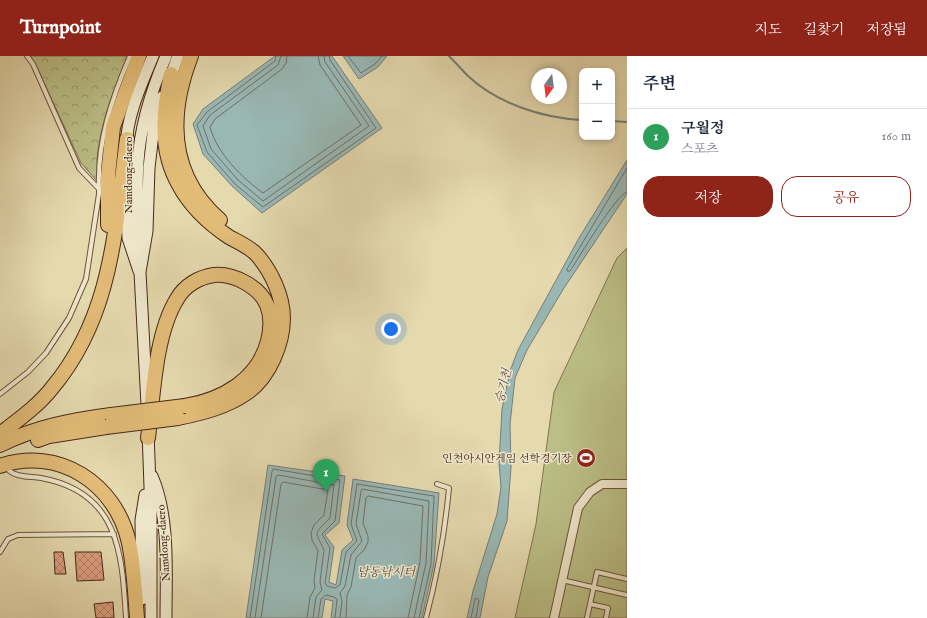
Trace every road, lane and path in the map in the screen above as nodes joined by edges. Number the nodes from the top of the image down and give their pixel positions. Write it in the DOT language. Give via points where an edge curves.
graph roads {
  1 [pos="27,56"];
  2 [pos="130,56"];
  3 [pos="139,56"];
  4 [pos="153,56"];
  5 [pos="166,56"];
  6 [pos="178,56"];
  7 [pos="191,56"];
  8 [pos="177,77"];
  9 [pos="127,139"];
  10 [pos="99,189"];
  11 [pos="140,272"];
  12 [pos="93,322"];
  13 [pos="0,394"];
  14 [pos="109,421"];
  15 [pos="0,434"];
  16 [pos="148,438"];
  17 [pos="0,445"];
  18 [pos="0,455"];
  19 [pos="4,467"];
  20 [pos="149,470"];
  21 [pos="437,484"];
  22 [pos="627,484"];
  23 [pos="114,534"];
  24 [pos="0,552"];
  25 [pos="627,579"];
  26 [pos="562,580"];
  27 [pos="593,588"];
  28 [pos="627,595"];
  29 [pos="590,604"];
  30 [pos="126,618"];
  31 [pos="138,618"];
  32 [pos="151,618"];
  33 [pos="166,618"];
  34 [pos="426,618"];
  35 [pos="554,618"];
  36 [pos="587,618"];
  37 [pos="606,618"];
  1 -- 10 [label="lane" via="33,64 79,168"];
  2 -- 10 [label="lane" via="115,92 106,124 99,160"];
  3 -- 12 [label="highway" via="113,127 108,175 108,226 103,274"];
  4 -- 9 [label="main road, Namdong-daero" via="140,88"];
  5 -- 11 [label="main road" via="142,133 137,187"];
  6 -- 8 [label="main road, Namdong-daero"];
  7 -- 8 [label="highway"];
  8 -- 11 [label="main road, Namdong-daero" via="154,125 149,168 147,231"];
  8 -- 14 [label="highway, bridge" via="165,106 164,137 168,160 178,185 194,209 216,229 255,253 272,277 280,298 283,318 280,339 274,357 263,375 249,391 229,403 208,412 178,418"];
  9 -- 11 [label="main road, Namdong-daero" via="128,238"];
  9 -- 12 [label="highway" via="117,229 104,291"];
  10 -- 13 [label="lane" via="90,261 78,300 46,353 28,372"];
  11 -- 16 [label="main road, Namdong-daero"];
  12 -- 15 [label="highway" via="71,363 52,389 30,411"];
  14 -- 16 [label="highway, bridge" via="185,406 203,403 235,388 258,364 271,331 267,304 245,282 215,275 200,279 186,287 177,298 160,343"];
  14 -- 17 [label="highway" via="72,420 38,429"];
  14 -- 18 [label="highway" via="49,436"];
  16 -- 20 [label="main road, Namdong-daero"];
  19 -- 23 [label="lane" via="15,475 58,482 79,492 103,514"];
  19 -- 31 [label="highway" via="18,462 57,463 91,479 106,495 118,512 128,542"];
  20 -- 31 [label="main road, Namdong-daero" via="141,520 142,604"];
  20 -- 32 [label="main road, Namdong-daero"];
  20 -- 33 [label="main road, Namdong-daero" via="159,492 163,524"];
  21 -- 34 [label="lane" via="449,488 444,531"];
  22 -- 26 [label="street" via="602,484 590,492 578,508"];
  23 -- 24 [label="lane" via="18,535 8,539"];
  23 -- 30 [label="lane" via="122,568"];
  25 -- 27 [label="lane" via="597,572"];
  26 -- 27 [label="lane"];
  26 -- 35 [label="street"];
  27 -- 28 [label="lane"];
  27 -- 29 [label="lane"];
  29 -- 36 [label="lane"];
  29 -- 37 [label="lane" via="608,608"];
}
